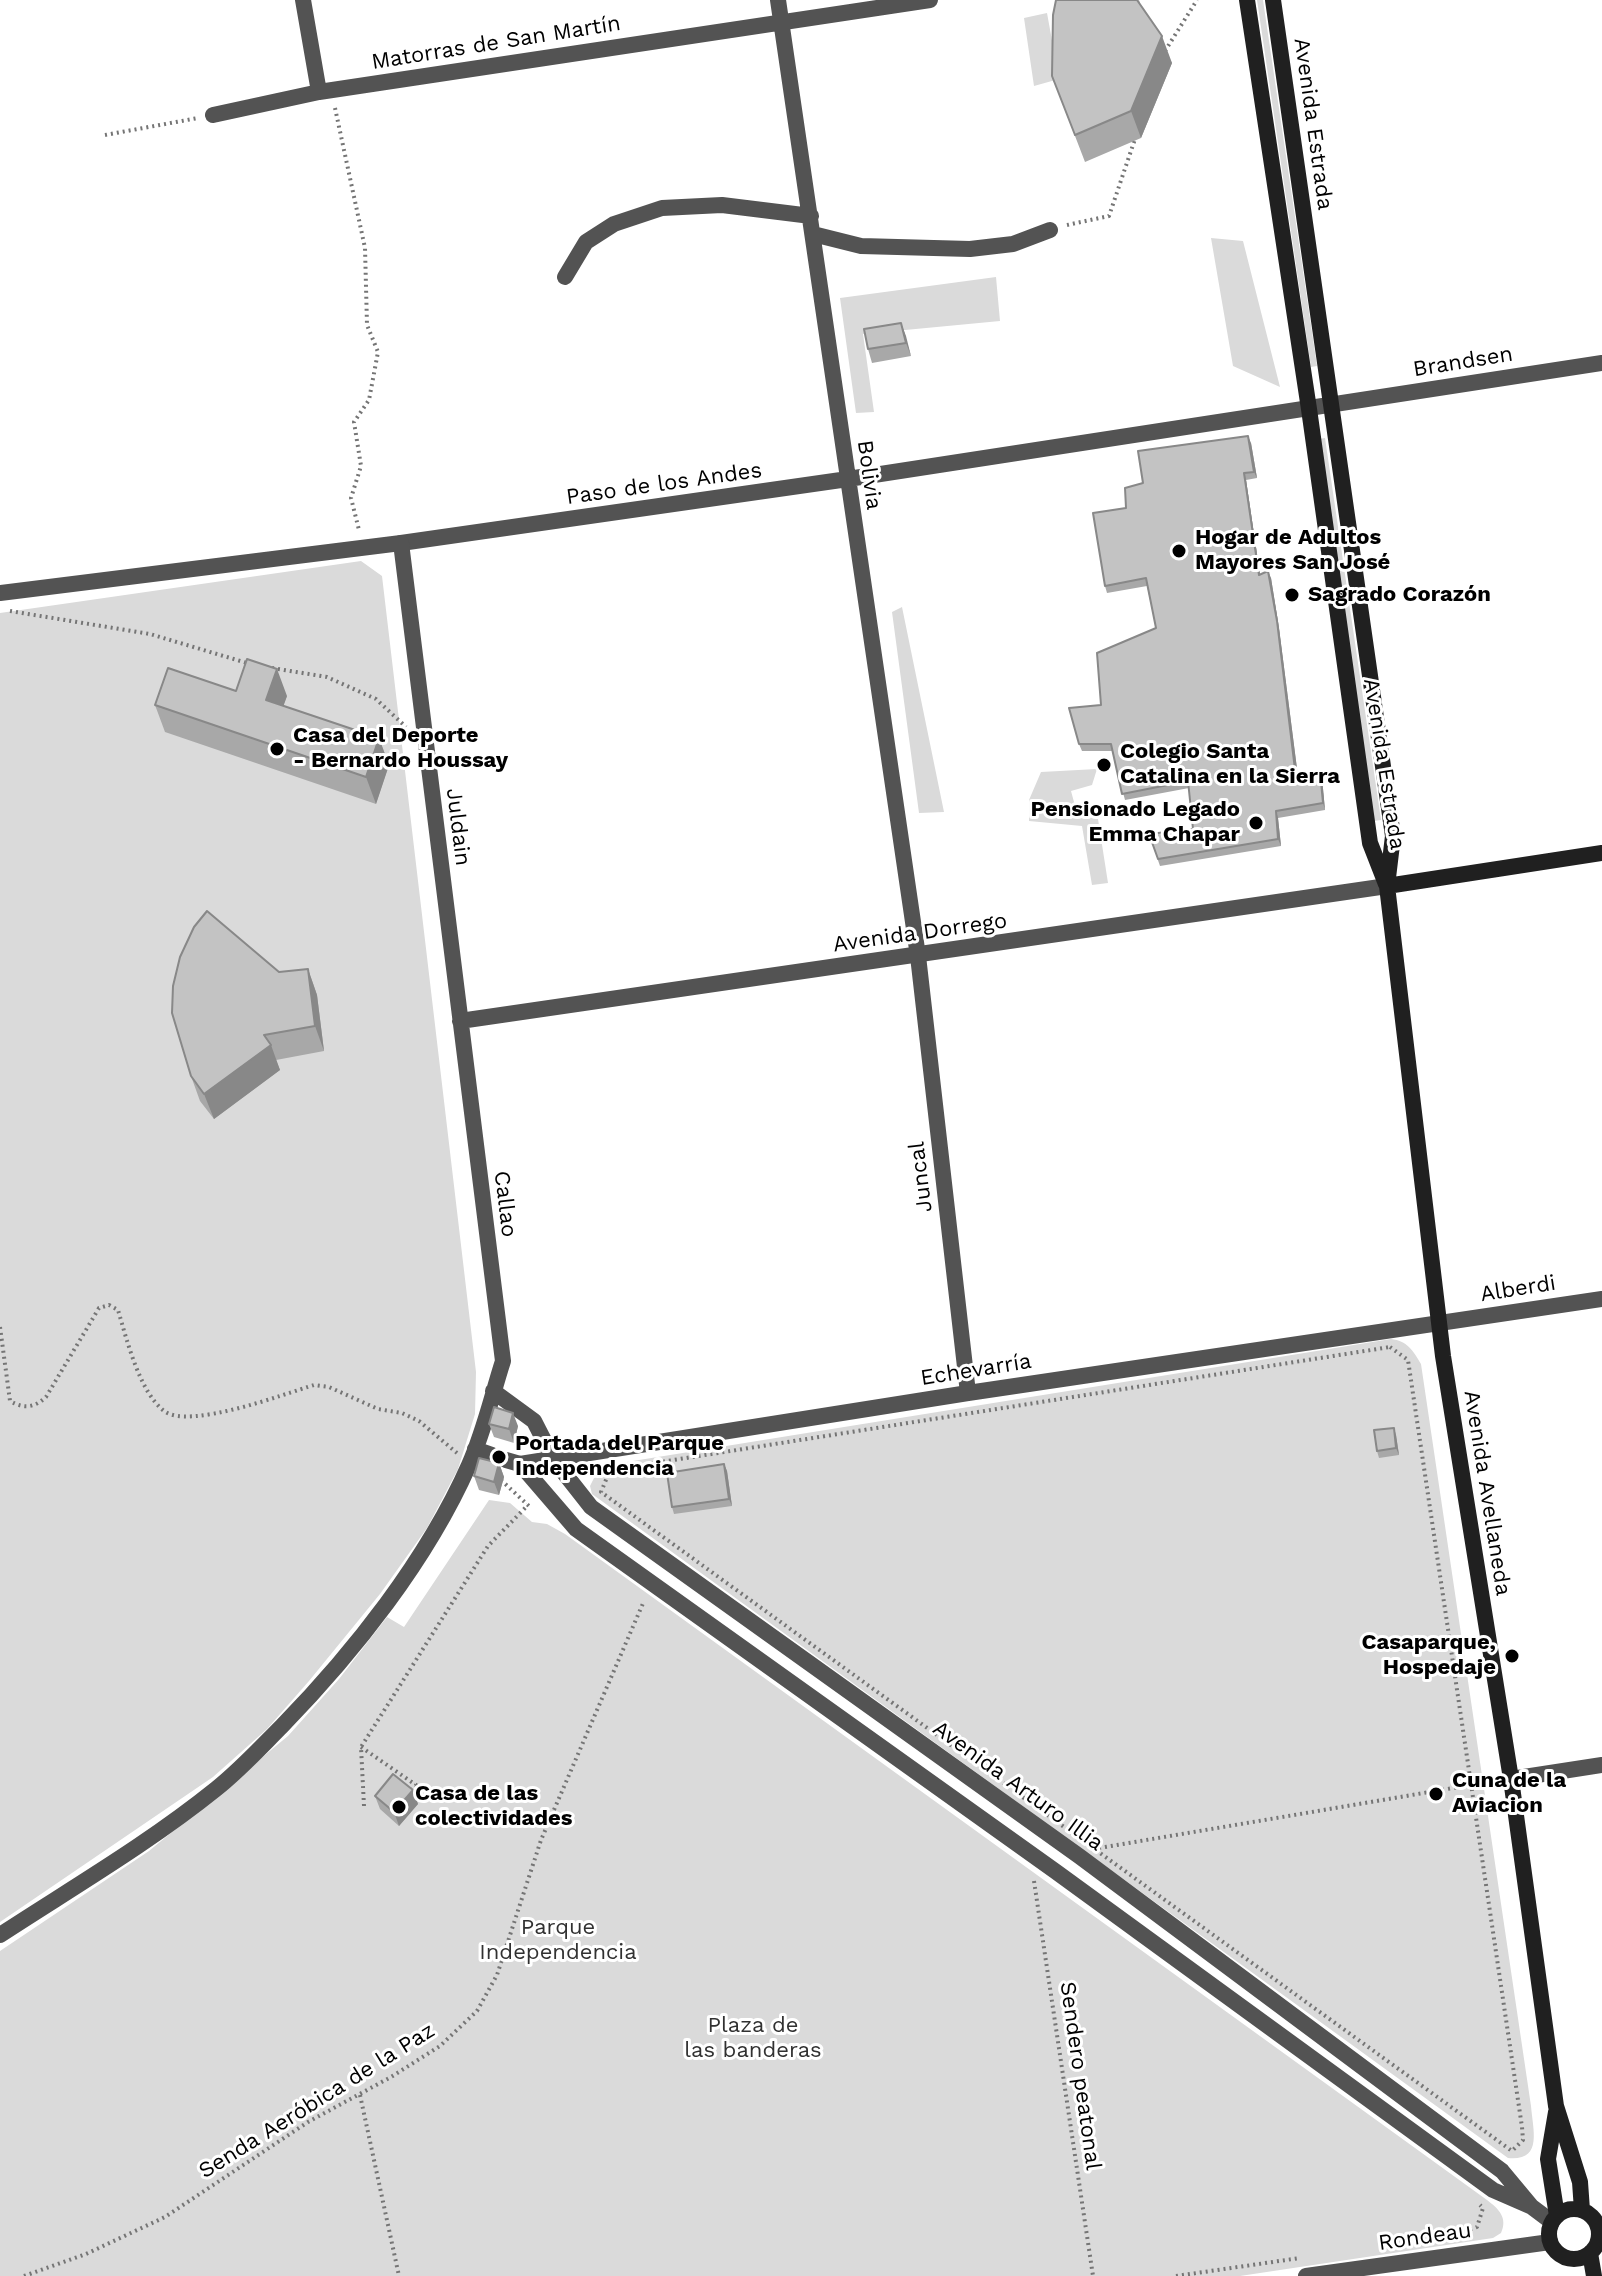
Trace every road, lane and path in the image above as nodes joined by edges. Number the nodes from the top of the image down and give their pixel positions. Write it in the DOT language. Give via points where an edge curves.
graph roads {
  1 [pos="303,0"];
  2 [pos="778,0"];
  3 [pos="930,0"];
  4 [pos="1197,0"];
  5 [pos="1247,0"];
  6 [pos="1273,0"];
  7 [pos="782,21"];
  8 [pos="1162,59"];
  9 [pos="319,92"];
  10 [pos="213,115"];
  11 [pos="1138,130"];
  12 [pos="105,135"];
  13 [pos="811,216"];
  14 [pos="1050,230"];
  15 [pos="813,234"];
  16 [pos="565,277"];
  17 [pos="1602,363"];
  18 [pos="1332,405"];
  19 [pos="1309,409"];
  20 [pos="848,479"];
  21 [pos="401,543"];
  22 [pos="363,548"];
  23 [pos="0,593"];
  24 [pos="0,610"];
  25 [pos="252,664"];
  26 [pos="267,667"];
  27 [pos="426,746"];
  28 [pos="1602,853"];
  29 [pos="1387,886"];
  30 [pos="918,956"];
  31 [pos="460,1021"];
  32 [pos="1602,1299"];
  33 [pos="1440,1323"];
  34 [pos="0,1327"];
  35 [pos="493,1391"];
  36 [pos="968,1393"];
  37 [pos="473,1456"];
  38 [pos="506,1460"];
  39 [pos="554,1460"];
  40 [pos="504,1481"];
  41 [pos="516,1493"];
  42 [pos="528,1505"];
  43 [pos="645,1598"];
  44 [pos="361,1747"];
  45 [pos="1602,1765"];
  46 [pos="1511,1779"];
  47 [pos="1471,1785"];
  48 [pos="404,1792"];
  49 [pos="364,1806"];
  50 [pos="1095,1849"];
  51 [pos="1047,1890"];
  52 [pos="0,1935"];
  53 [pos="360,2094"];
  54 [pos="1556,2106"];
  55 [pos="1471,2198"];
  56 [pos="1532,2207"];
  57 [pos="1582,2210"];
  58 [pos="1554,2219"];
  59 [pos="1600,2230"];
  60 [pos="1448,2236"];
  61 [pos="1550,2242"];
  62 [pos="1595,2253"];
  63 [pos="1312,2256"];
  64 [pos="1563,2257"];
  65 [pos="24,2276"];
  66 [pos="399,2276"];
  67 [pos="1093,2276"];
  68 [pos="1176,2276"];
  69 [pos="1306,2276"];
  70 [pos="1565,2276"];
  71 [pos="1594,2276"];
  1 -- 9 [label="street"];
  2 -- 7 [label="street, Bolivia"];
  3 -- 7 [label="street, Matorras de San Martín"];
  4 -- 8 [label="path"];
  5 -- 19 [label="main road, Avenida Estrada"];
  6 -- 18 [label="main road, Avenida Estrada"];
  7 -- 9 [label="street, Matorras de San Martín"];
  7 -- 13 [label="street, Bolivia"];
  9 -- 10 [label="street, Matorras de San Martín"];
  9 -- 22 [label="path" via="335,108 365,248 367,325 378,352 369,400 354,422 361,466 351,498"];
  10 -- 12 [label="path"];
  11 -- 14 [label="path" via="1109,216"];
  13 -- 15 [label="street, Bolivia"];
  13 -- 16 [label="street" via="722,205 662,208 614,224 586,242"];
  14 -- 15 [label="street" via="1013,244 970,249 861,246"];
  15 -- 20 [label="street, Bolivia"];
  17 -- 18 [label="street, Brandsen"];
  18 -- 19 [label="street, Paso de los Andes"];
  18 -- 29 [label="main road, Avenida Estrada" via="1393,836"];
  19 -- 20 [label="street, Paso de los Andes"];
  19 -- 29 [label="main road, Avenida Estrada" via="1370,843"];
  20 -- 21 [label="street, Paso de los Andes"];
  20 -- 30 [label="street, Bolivia"];
  21 -- 22 [label="street, Paso de los Andes"];
  21 -- 27 [label="street, Juldain"];
  22 -- 23 [label="street, Paso de los Andes"];
  24 -- 25 [label="path" via="150,634"];
  26 -- 27 [label="path" via="327,677 376,699"];
  27 -- 31 [label="street, Juldain"];
  28 -- 29 [label="main road"];
  29 -- 30 [label="street, Avenida Dorrego"];
  29 -- 33 [label="main road, Avenida Avellaneda"];
  30 -- 31 [label="street, Avenida Dorrego"];
  30 -- 36 [label="street, Juncal"];
  31 -- 35 [label="street, Callao" via="503,1361"];
  32 -- 33 [label="street, Alberdi"];
  33 -- 36 [label="street, Echevarría"];
  33 -- 46 [label="main road, Avenida Avellaneda"];
  34 -- 37 [label="path" via="10,1401 21,1407 37,1406 46,1397 99,1308 109,1305 118,1310 135,1364 164,1411 179,1417 216,1414 314,1385 329,1387 419,1421"];
  35 -- 37 [label="street, Callao"];
  35 -- 39 [label="street, Avenida Arturo Illia" via="534,1421"];
  36 -- 39 [label="street, Echevarría"];
  37 -- 38 [label="street, Avenida Arturo Illia"];
  37 -- 52 [label="street, Callao" via="409,1572 343,1658 263,1745 217,1788 151,1836"];
  38 -- 39 [label="street, Echevarría"];
  38 -- 56 [label="street, Avenida Arturo Illia" via="576,1529 1493,2190"];
  39 -- 56 [label="street, Avenida Arturo Illia" via="591,1507 1079,1856 1502,2171"];
  40 -- 41 [label="path"];
  42 -- 44 [label="path" via="488,1546"];
  43 -- 53 [label="path, Senda Aeróbica de la Paz" via="541,1840 497,1975 477,2011 440,2046"];
  44 -- 48 [label="path" via="416,1785"];
  44 -- 49 [label="path"];
  45 -- 46 [label="street"];
  46 -- 54 [label="main road, Avenida Avellaneda"];
  47 -- 50 [label="path"];
  47 -- 50 [label="path" via="1522,2127 1523,2140 1512,2151"];
  47 -- 50 [label="path" via="1408,1360 1390,1347 610,1470 601,1492"];
  51 -- 67 [label="path, Sendero peatonal" via="1034,1881"];
  53 -- 65 [label="path, Senda Aeróbica de la Paz" via="308,2122 165,2217"];
  53 -- 66 [label="path"];
  54 -- 57 [label="main road, Avenida Avellaneda" via="1580,2182"];
  54 -- 58 [label="main road, Avenida Avellaneda" via="1548,2159"];
  55 -- 60 [label="path" via="1483,2208 1477,2227"];
  56 -- 58 [label="street, Avenida Arturo Illia"];
  57 -- 58 [label="main road" via="1568,2209"];
  57 -- 59 [label="main road"];
  58 -- 61 [label="main road, Avenida Avellaneda"];
  59 -- 62 [label="main road"];
  61 -- 64 [label="main road"];
  61 -- 69 [label="street, Rondeau"];
  62 -- 64 [label="main road"];
  62 -- 71 [label="main road"];
  63 -- 68 [label="path"];
  64 -- 70 [label="main road"];
}
